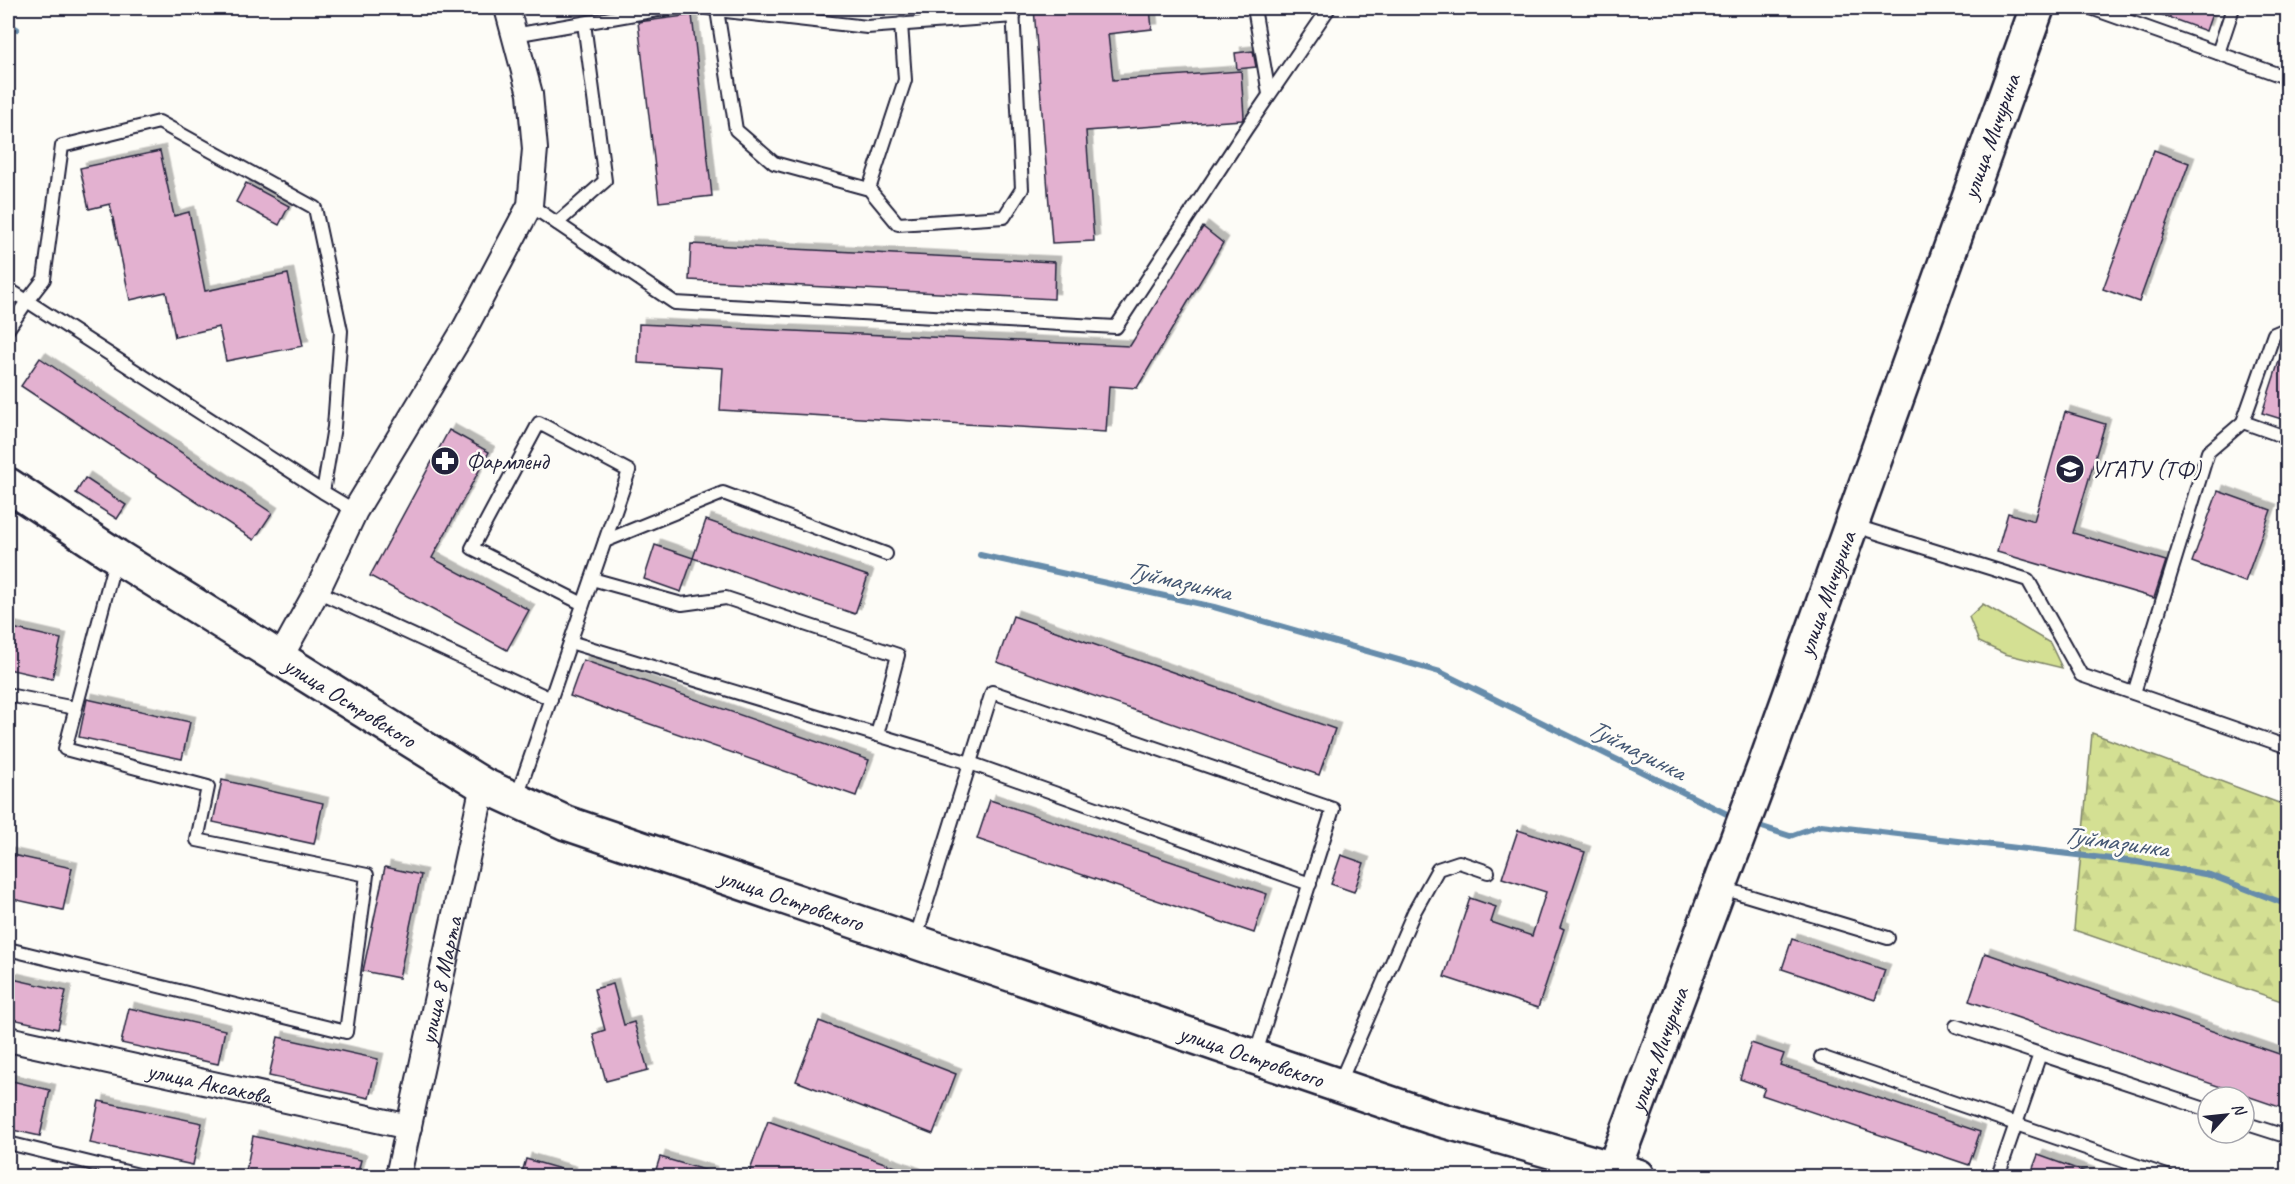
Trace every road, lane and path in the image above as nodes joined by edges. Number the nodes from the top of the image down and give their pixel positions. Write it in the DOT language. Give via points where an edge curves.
graph roads {
  1 [pos="507,8"];
  2 [pos="669,8"];
  3 [pos="1254,8"];
  4 [pos="1329,8"];
  5 [pos="2037,8"];
  6 [pos="2091,8"];
  7 [pos="2233,8"];
  8 [pos="712,9"];
  9 [pos="1014,12"];
  10 [pos="584,22"];
  11 [pos="902,24"];
  12 [pos="514,35"];
  13 [pos="2218,53"];
  14 [pos="2288,78"];
  15 [pos="1269,94"];
  16 [pos="869,189"];
  17 [pos="530,205"];
  18 [pos="557,223"];
  19 [pos="8,289"];
  20 [pos="27,301"];
  21 [pos="2288,328"];
  22 [pos="8,329"];
  23 [pos="2274,334"];
  24 [pos="2288,338"];
  25 [pos="2243,422"];
  26 [pos="2288,438"];
  27 [pos="8,485"];
  28 [pos="323,492"];
  29 [pos="355,512"];
  30 [pos="1851,525"];
  31 [pos="605,541"];
  32 [pos="885,554"];
  33 [pos="116,556"];
  34 [pos="592,579"];
  35 [pos="317,591"];
  36 [pos="583,604"];
  37 [pos="570,642"];
  38 [pos="280,658"];
  39 [pos="2134,693"];
  40 [pos="8,695"];
  41 [pos="550,699"];
  42 [pos="75,708"];
  43 [pos="877,735"];
  44 [pos="2288,747"];
  45 [pos="970,764"];
  46 [pos="483,785"];
  47 [pos="515,801"];
  48 [pos="1488,872"];
  49 [pos="1310,884"];
  50 [pos="1719,887"];
  51 [pos="1888,938"];
  52 [pos="914,941"];
  53 [pos="8,949"];
  54 [pos="1956,1026"];
  55 [pos="8,1039"];
  56 [pos="2040,1054"];
  57 [pos="1254,1057"];
  58 [pos="1821,1057"];
  59 [pos="1339,1086"];
  60 [pos="2196,1106"];
  61 [pos="2016,1125"];
  62 [pos="408,1127"];
  63 [pos="2256,1127"];
  64 [pos="2288,1137"];
  65 [pos="8,1143"];
  66 [pos="1621,1174"];
  67 [pos="143,1176"];
  68 [pos="398,1176"];
  69 [pos="1998,1176"];
  70 [pos="2167,1176"];
  1 -- 12 [label="street"];
  2 -- 10 [label="lane"];
  3 -- 15 [label="lane"];
  4 -- 15 [label="lane"];
  5 -- 30 [label="main road, улица Мичурина"];
  6 -- 13 [label="lane"];
  7 -- 13 [label="lane"];
  8 -- 11 [label="lane" via="867,27"];
  8 -- 16 [label="lane" via="736,130 774,163"];
  9 -- 11 [label="lane"];
  9 -- 16 [label="lane" via="1022,189 1004,217 898,224"];
  10 -- 12 [label="lane"];
  10 -- 18 [label="lane" via="604,181"];
  11 -- 16 [label="lane" via="905,80"];
  12 -- 17 [label="street" via="530,94 536,149"];
  13 -- 14 [label="lane"];
  15 -- 18 [label="lane" via="1116,327 675,303"];
  17 -- 18 [label="lane"];
  17 -- 29 [label="street" via="464,330"];
  19 -- 20 [label="lane"];
  20 -- 22 [label="lane"];
  20 -- 28 [label="lane"];
  20 -- 28 [label="lane" via="44,279 62,146 159,122 315,208 341,331 334,427"];
  21 -- 23 [label="lane"];
  23 -- 24 [label="lane"];
  23 -- 25 [label="lane"];
  25 -- 26 [label="lane"];
  25 -- 39 [label="lane" via="2208,452"];
  27 -- 33 [label="main road, улица Островского"];
  28 -- 29 [label="lane"];
  29 -- 35 [label="street"];
  30 -- 39 [label="lane" via="2028,580 2081,675"];
  30 -- 50 [label="main road, улица Мичурина"];
  31 -- 32 [label="lane" via="723,493"];
  31 -- 34 [label="lane"];
  31 -- 36 [label="lane" via="629,471 539,423 472,548"];
  33 -- 38 [label="main road, улица Островского"];
  33 -- 42 [label="lane"];
  34 -- 36 [label="lane"];
  34 -- 43 [label="lane" via="681,604 726,598 898,655"];
  35 -- 38 [label="street"];
  35 -- 41 [label="lane"];
  36 -- 37 [label="lane"];
  37 -- 41 [label="lane"];
  37 -- 43 [label="lane"];
  38 -- 46 [label="main road, улица Островского"];
  39 -- 44 [label="lane"];
  40 -- 42 [label="lane"];
  41 -- 47 [label="lane"];
  42 -- 53 [label="lane" via="65,750 208,787 197,840 367,875 346,1032"];
  43 -- 45 [label="lane"];
  45 -- 49 [label="lane"];
  45 -- 49 [label="lane" via="992,692 1333,809"];
  45 -- 52 [label="lane"];
  46 -- 47 [label="main road, улица Островского"];
  46 -- 62 [label="street, улица 8 Марта"];
  47 -- 52 [label="main road, улица Островского" via="566,823"];
  48 -- 59 [label="lane" via="1459,862 1438,869 1414,912"];
  49 -- 57 [label="lane"];
  50 -- 51 [label="lane"];
  50 -- 66 [label="main road, улица Мичурина"];
  52 -- 57 [label="main road, улица Островского"];
  54 -- 56 [label="lane"];
  55 -- 62 [label="street, улица Аксакова"];
  56 -- 60 [label="lane"];
  56 -- 61 [label="lane"];
  57 -- 59 [label="main road, улица Островского"];
  58 -- 61 [label="lane"];
  59 -- 66 [label="main road, улица Островского"];
  61 -- 69 [label="lane"];
  61 -- 70 [label="lane"];
  62 -- 68 [label="street, улица 8 Марта"];
  63 -- 64 [label="lane"];
  65 -- 67 [label="lane"];
}
